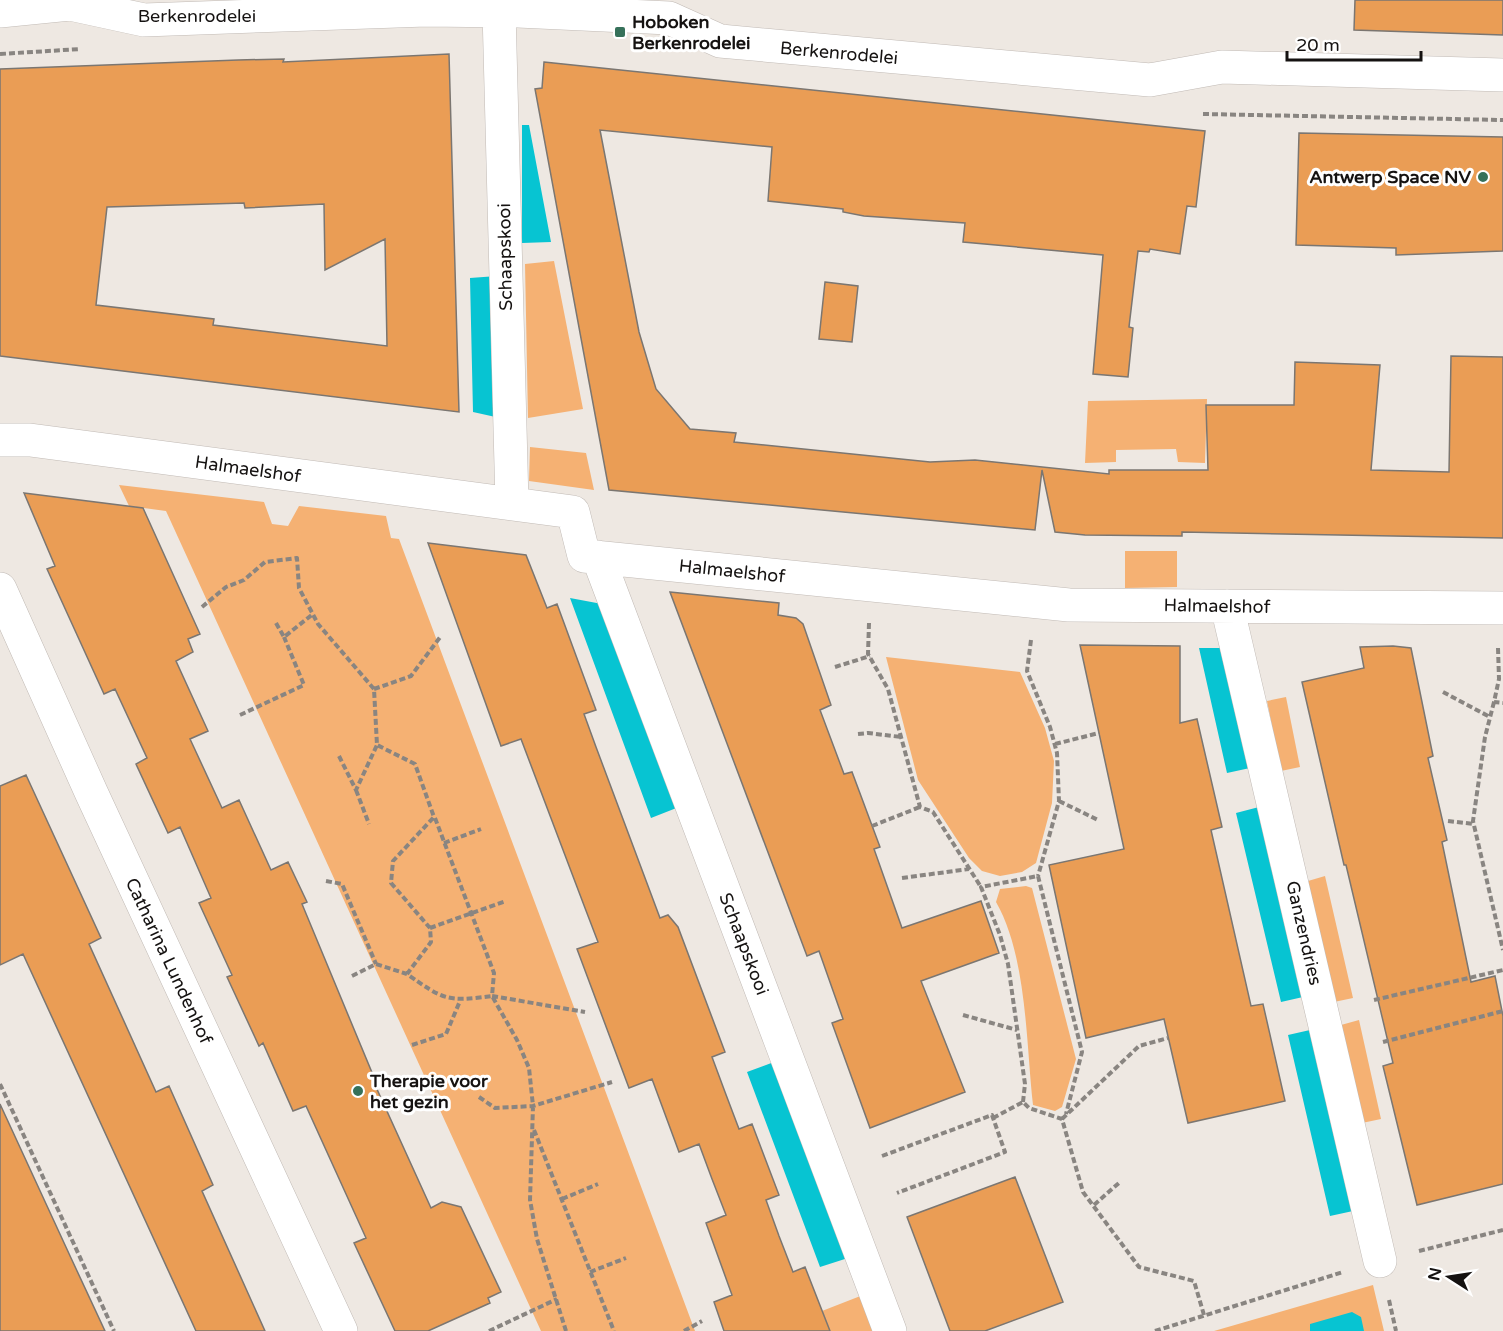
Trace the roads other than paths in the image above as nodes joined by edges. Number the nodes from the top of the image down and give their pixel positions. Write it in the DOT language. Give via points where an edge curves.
graph roads {
  1 [pos="496,6"];
  2 [pos="0,11"];
  3 [pos="1503,75"];
  4 [pos="0,440"];
  5 [pos="512,503"];
  6 [pos="598,557"];
  7 [pos="0,589"];
  8 [pos="1227,606"];
  9 [pos="1503,608"];
  10 [pos="1380,1261"];
  11 [pos="341,1331"];
  12 [pos="890,1331"];
  1 -- 2 [label="street, Berkenrodelei" via="144,20 70,4"];
  1 -- 3 [label="street, Berkenrodelei" via="669,18 720,41 759,46 1150,81 1222,67"];
  1 -- 5 [label="street, Schaapskooi"];
  4 -- 5 [label="street, Halmaelshof" via="30,440"];
  5 -- 6 [label="street, Halmaelshof" via="573,512 585,556"];
  6 -- 8 [label="street, Halmaelshof" via="1069,605"];
  6 -- 12 [label="street, Schaapskooi"];
  7 -- 11 [label="street, Catharina Lundenhof"];
  8 -- 9 [label="street, Halmaelshof"];
  8 -- 10 [label="street, Ganzendries"];
}
